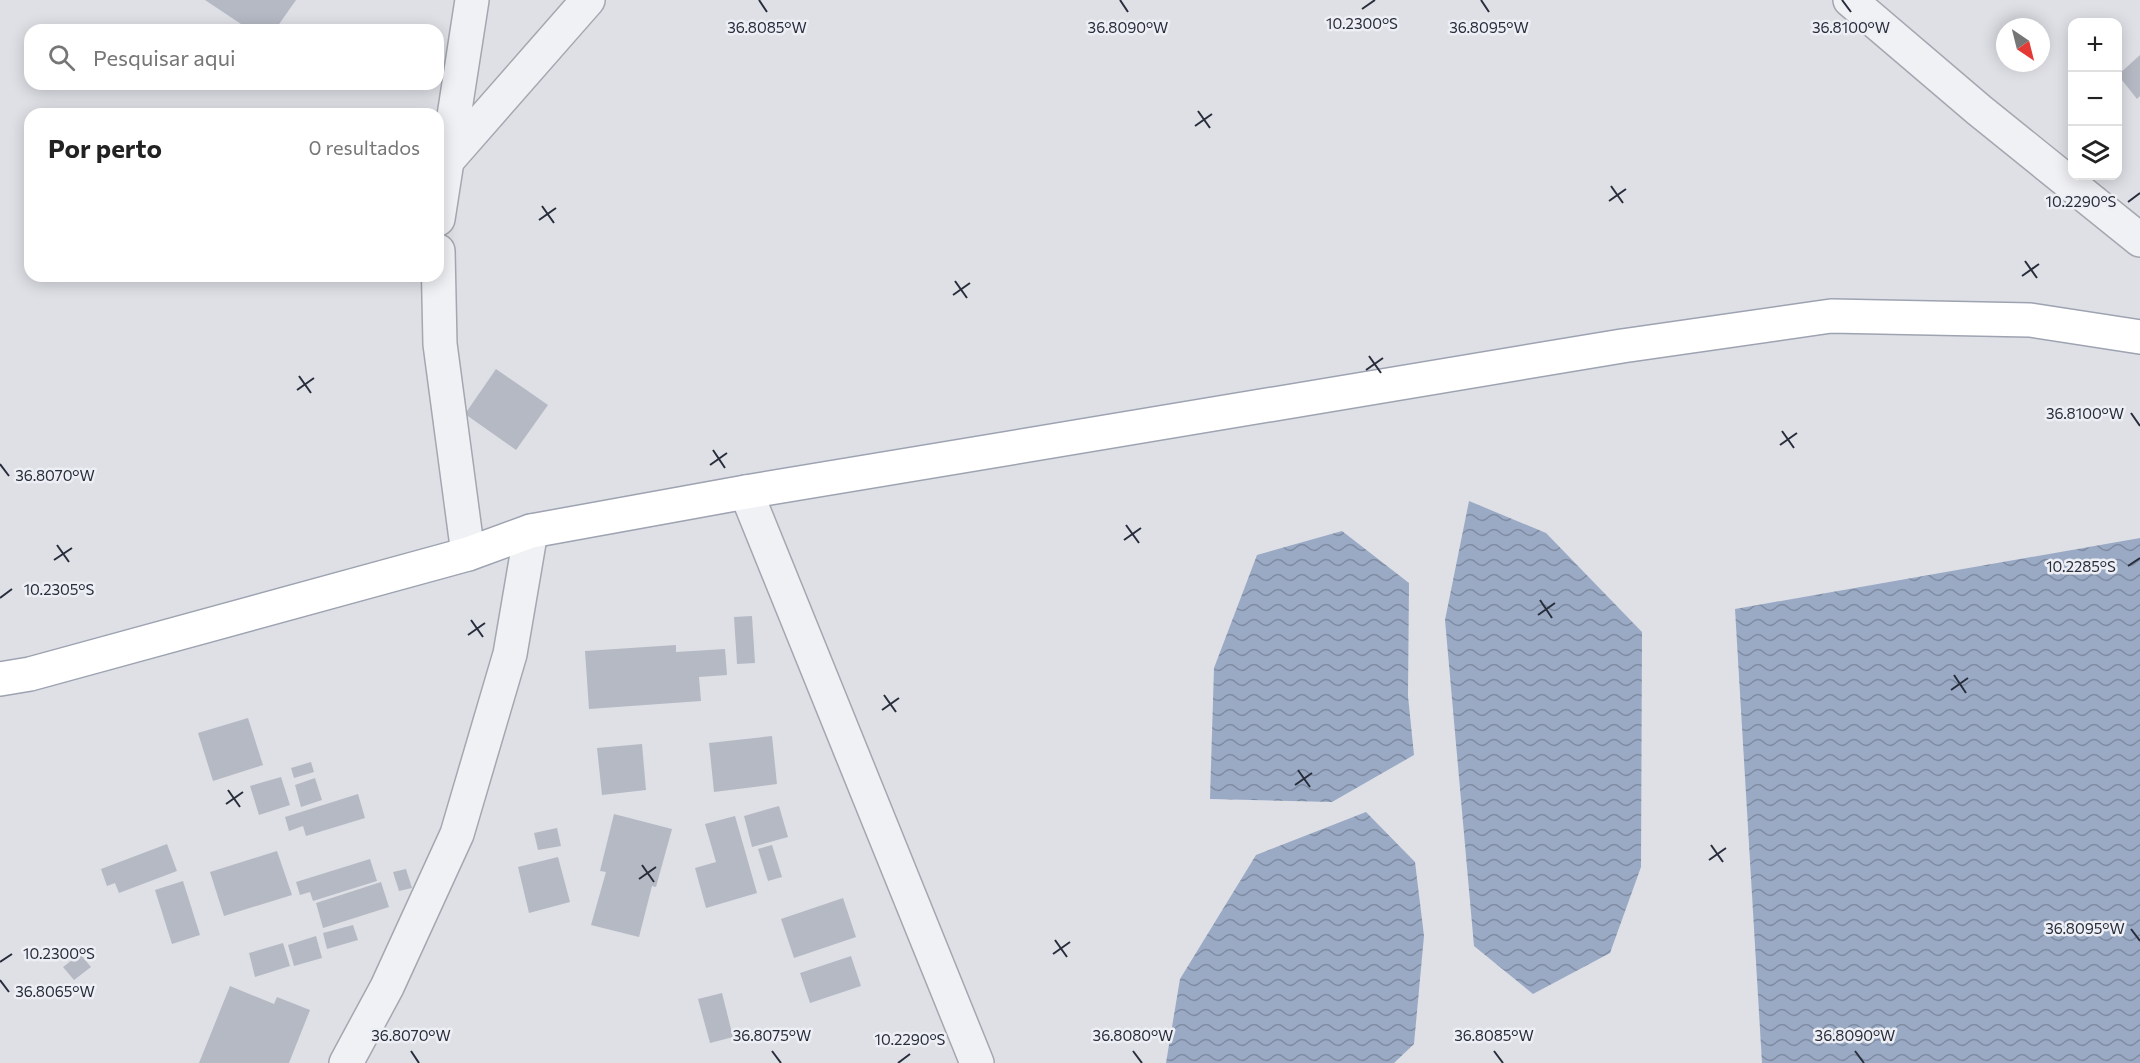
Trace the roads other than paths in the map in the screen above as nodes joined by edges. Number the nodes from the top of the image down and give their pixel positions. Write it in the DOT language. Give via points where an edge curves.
graph roads {
  1 [pos="472,0"];
  2 [pos="588,0"];
  3 [pos="1850,0"];
  4 [pos="446,162"];
  5 [pos="444,176"];
  6 [pos="2140,240"];
  7 [pos="439,282"];
  8 [pos="2140,337"];
  9 [pos="746,492"];
  10 [pos="531,531"];
  11 [pos="468,554"];
  12 [pos="0,679"];
  13 [pos="346,1063"];
  14 [pos="977,1063"];
  1 -- 4 [label="street"];
  2 -- 4 [label="street"];
  3 -- 6 [label="street"];
  4 -- 5 [label="street"];
  7 -- 11 [label="street" via="440,344"];
  8 -- 9 [label="main road" via="2030,320 1831,316 1622,346"];
  9 -- 10 [label="main road"];
  9 -- 14 [label="street"];
  10 -- 11 [label="main road"];
  10 -- 13 [label="street" via="510,654 457,834 387,987"];
  11 -- 12 [label="main road"];
}
